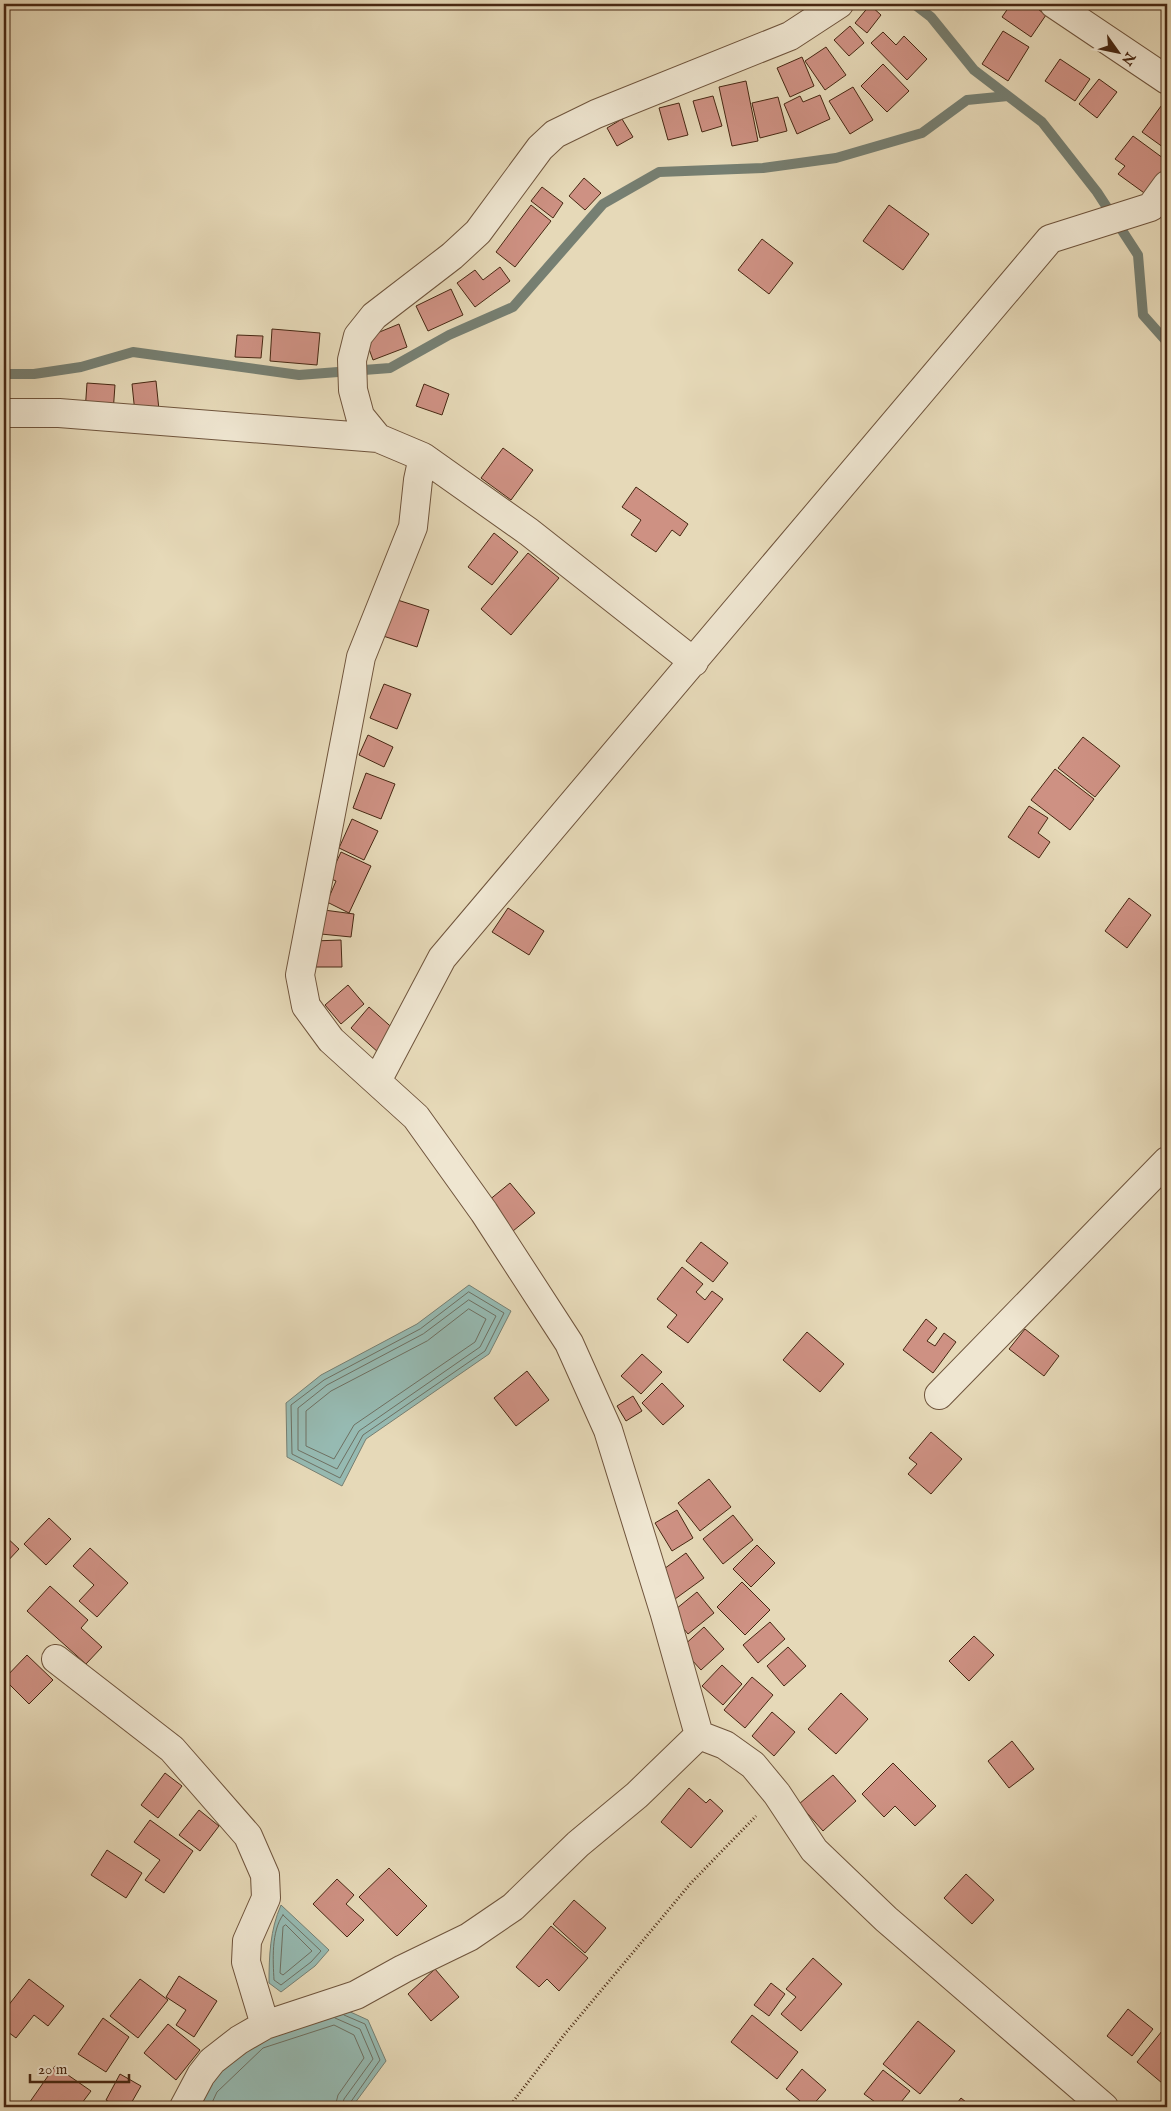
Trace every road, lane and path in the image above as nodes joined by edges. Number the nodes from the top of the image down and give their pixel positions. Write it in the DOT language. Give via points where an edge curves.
graph roads {
  1 [pos="839,4"];
  2 [pos="1054,4"];
  3 [pos="1167,80"];
  4 [pos="1167,185"];
  5 [pos="4,412"];
  6 [pos="378,438"];
  7 [pos="423,457"];
  8 [pos="694,662"];
  9 [pos="377,1081"];
  10 [pos="1167,1160"];
  11 [pos="939,1395"];
  12 [pos="56,1659"];
  13 [pos="700,1735"];
  14 [pos="777,1794"];
  15 [pos="265,2025"];
  16 [pos="184,2107"];
  17 [pos="509,2107"];
  18 [pos="1104,2107"];
  1 -- 6 [label="street" via="790,36 596,114 555,134 540,148 478,232 374,316 358,336 352,360 353,390 360,416"];
  2 -- 3 [label="street"];
  4 -- 8 [label="street" via="1151,207 1050,239"];
  5 -- 6 [label="street" via="60,413"];
  6 -- 7 [label="street"];
  7 -- 8 [label="street" via="529,532"];
  7 -- 9 [label="street" via="413,527 361,657 300,976 306,1006 331,1040"];
  8 -- 9 [label="street" via="442,958"];
  9 -- 13 [label="street" via="416,1117 484,1212 569,1343 608,1430"];
  10 -- 11 [label="street"];
  12 -- 15 [label="street" via="172,1749 248,1836 265,1875 266,1898 247,1941 246,1962"];
  13 -- 14 [label="street" via="725,1745 753,1765"];
  13 -- 15 [label="street" via="513,1907 469,1937 356,1995"];
  14 -- 17 [label="path" via="690,1883"];
  14 -- 18 [label="street" via="814,1850 894,1926"];
  15 -- 16 [label="street" via="212,2061"];
}
